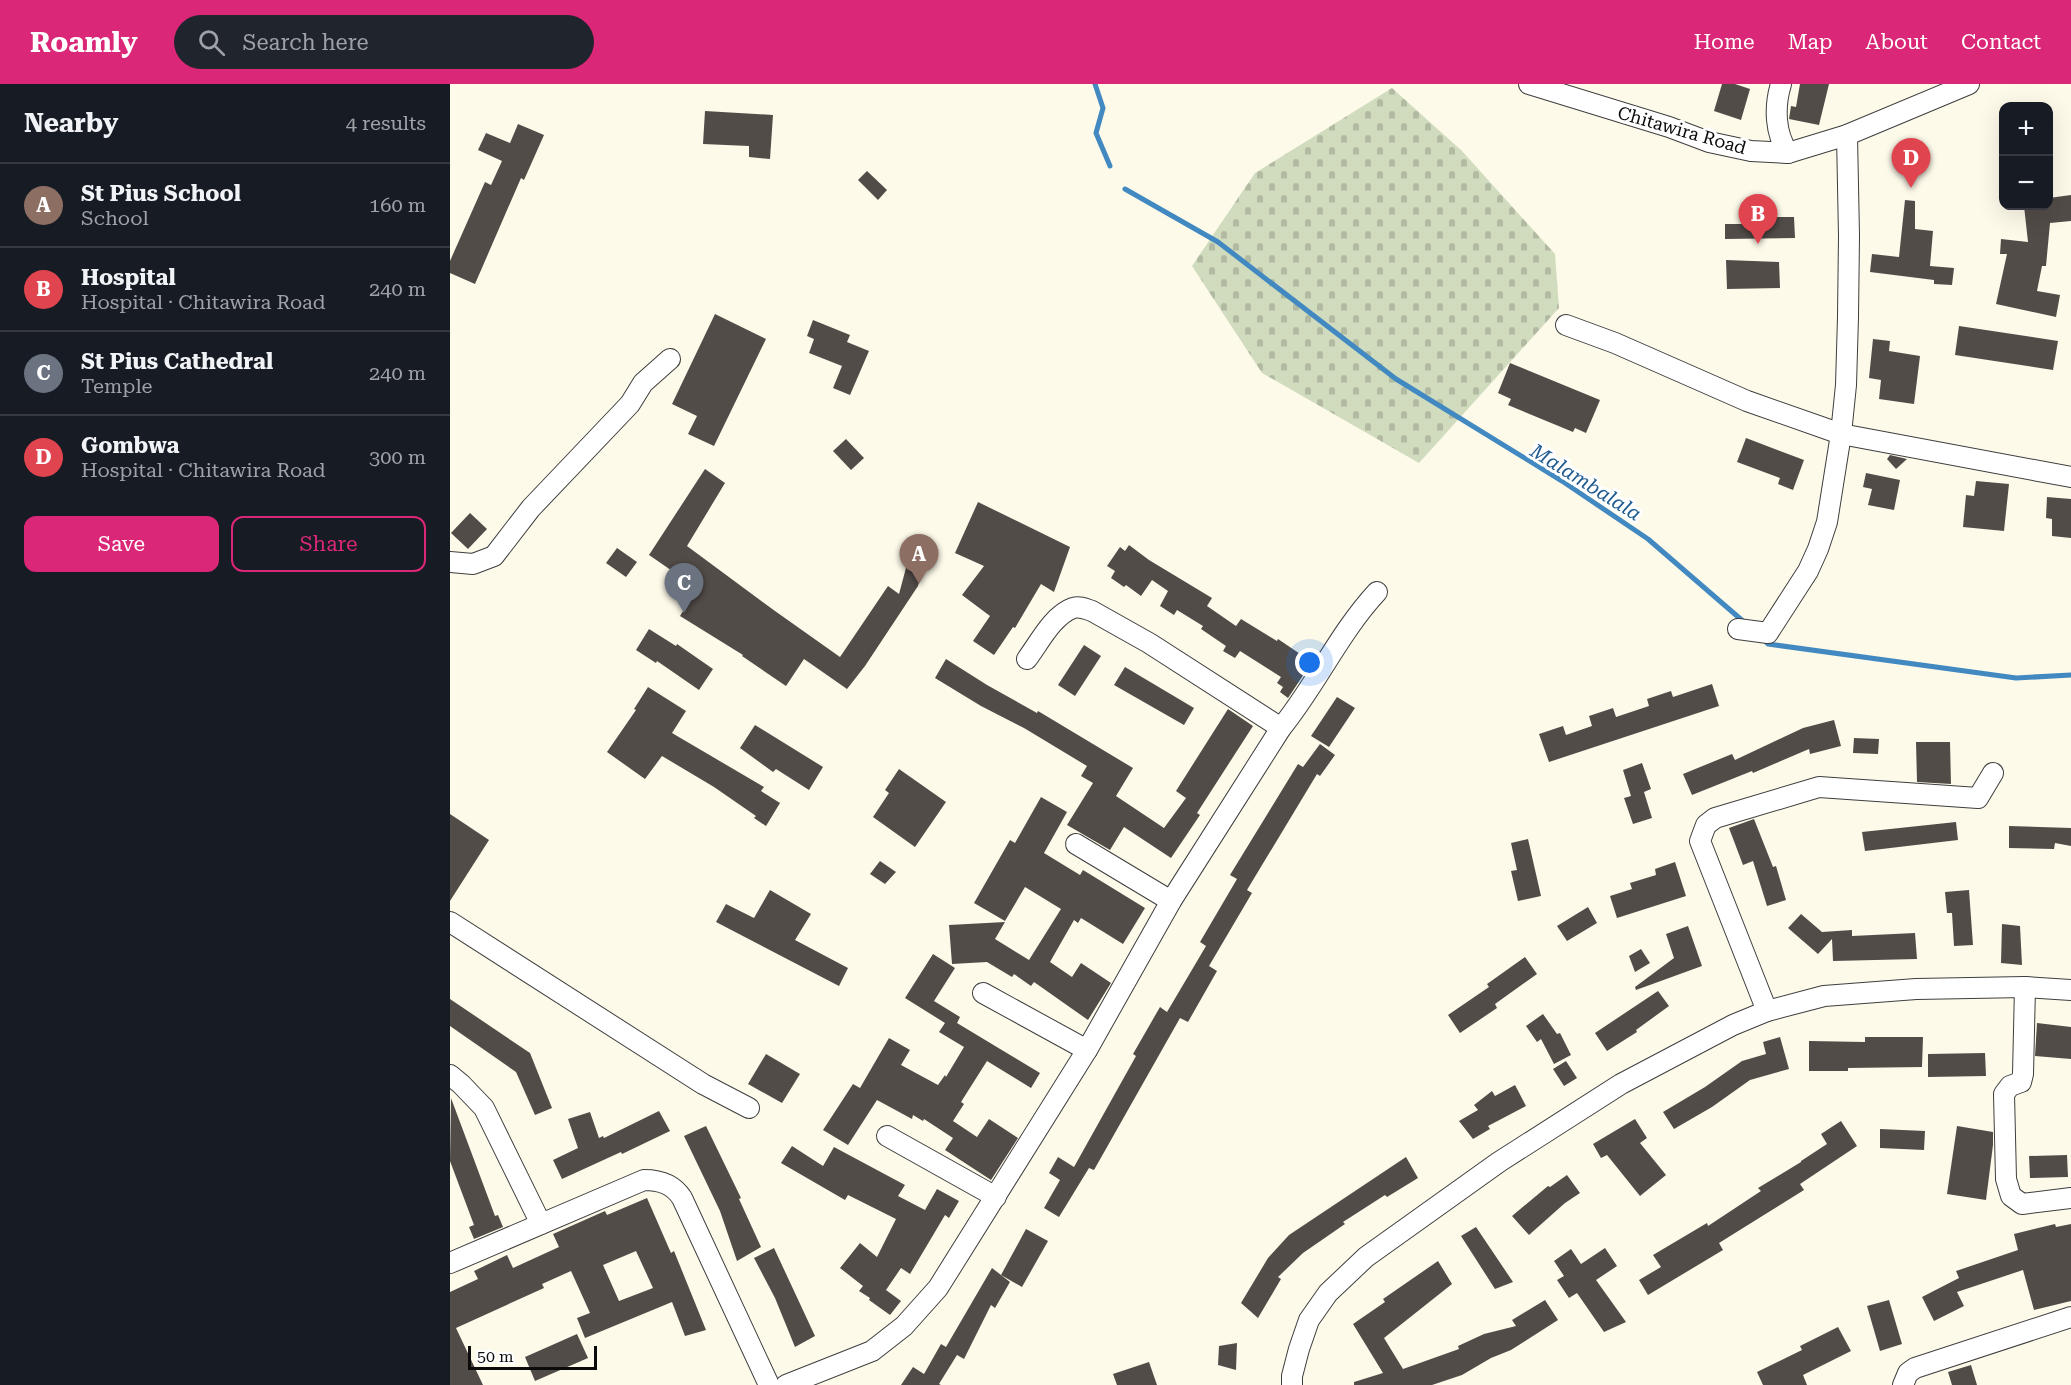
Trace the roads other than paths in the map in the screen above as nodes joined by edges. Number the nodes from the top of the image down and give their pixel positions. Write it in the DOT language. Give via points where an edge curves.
graph roads {
  1 [pos="1529,84"];
  2 [pos="1781,84"];
  3 [pos="1969,84"];
  4 [pos="1847,135"];
  5 [pos="1788,153"];
  6 [pos="1566,325"];
  7 [pos="670,359"];
  8 [pos="1841,434"];
  9 [pos="2071,477"];
  10 [pos="451,566"];
  11 [pos="1377,592"];
  12 [pos="1738,629"];
  13 [pos="1027,659"];
  14 [pos="1281,728"];
  15 [pos="1993,773"];
  16 [pos="1076,844"];
  17 [pos="1171,901"];
  18 [pos="450,922"];
  19 [pos="2025,987"];
  20 [pos="2071,990"];
  21 [pos="983,993"];
  22 [pos="1767,1011"];
  23 [pos="1087,1050"];
  24 [pos="450,1075"];
  25 [pos="749,1108"];
  26 [pos="887,1136"];
  27 [pos="996,1197"];
  28 [pos="2071,1198"];
  29 [pos="541,1224"];
  30 [pos="450,1263"];
  31 [pos="2071,1317"];
  32 [pos="769,1385"];
  33 [pos="786,1385"];
  34 [pos="1292,1385"];
  35 [pos="1903,1385"];
  1 -- 5 [label="street, Chitawira Road" via="1709,142 1751,151"];
  2 -- 5 [label="street" via="1777,124 1780,141"];
  3 -- 4 [label="street, Chitawira Road"];
  4 -- 5 [label="street, Chitawira Road"];
  4 -- 8 [label="street" via="1848,317"];
  6 -- 8 [label="street" via="1747,401"];
  7 -- 10 [label="street" via="643,383 630,404 531,508 494,556 473,564"];
  8 -- 9 [label="street"];
  8 -- 12 [label="street" via="1827,522 1808,571 1768,633"];
  11 -- 14 [label="street"];
  13 -- 14 [label="street" via="1063,614 1082,607 1149,643"];
  14 -- 17 [label="street"];
  15 -- 22 [label="street" via="1978,798 1819,787 1715,818 1706,825 1700,842"];
  16 -- 17 [label="street"];
  17 -- 23 [label="street"];
  18 -- 25 [label="street" via="703,1084"];
  19 -- 20 [label="street"];
  19 -- 22 [label="street" via="1824,996"];
  19 -- 28 [label="street" via="2023,1074 2020,1082 2004,1094 2006,1179 2011,1196 2022,1204"];
  21 -- 23 [label="street"];
  22 -- 34 [label="street" via="1733,1024 1621,1084 1499,1162 1366,1257 1328,1293 1309,1320"];
  23 -- 27 [label="street"];
  24 -- 29 [label="street" via="484,1108"];
  26 -- 27 [label="street"];
  27 -- 33 [label="street" via="938,1288 904,1326 872,1351"];
  29 -- 30 [label="street"];
  29 -- 32 [label="street" via="644,1180 672,1187 682,1198"];
  31 -- 35 [label="street" via="1915,1368"];
}
